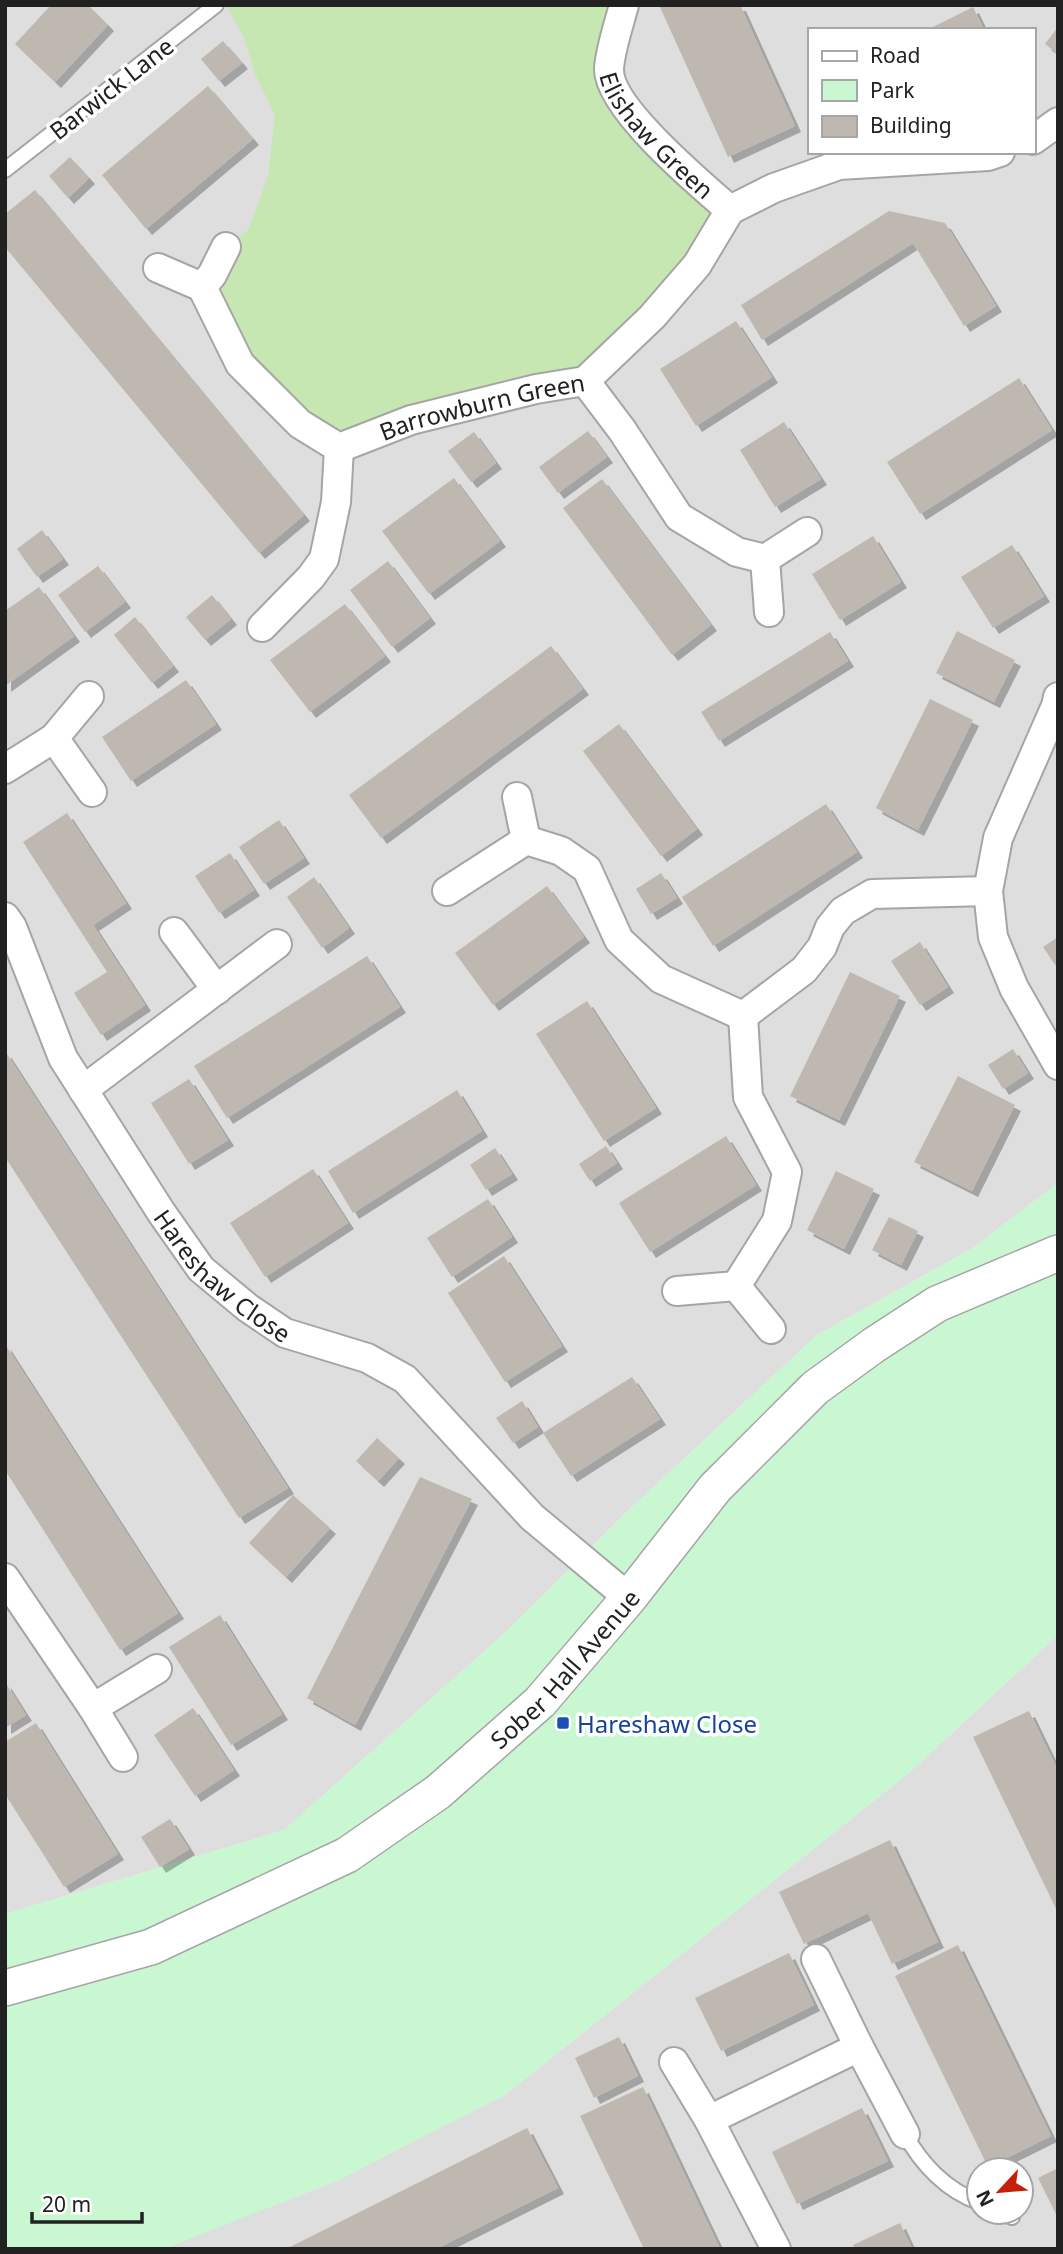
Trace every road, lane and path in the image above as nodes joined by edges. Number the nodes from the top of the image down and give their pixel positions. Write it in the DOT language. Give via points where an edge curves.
graph roads {
  1 [pos="216,5"];
  2 [pos="624,5"];
  3 [pos="1058,122"];
  4 [pos="1035,139"];
  5 [pos="994,154"];
  6 [pos="5,170"];
  7 [pos="730,210"];
  8 [pos="226,247"];
  9 [pos="158,268"];
  10 [pos="202,286"];
  11 [pos="585,381"];
  12 [pos="339,448"];
  13 [pos="807,532"];
  14 [pos="765,559"];
  15 [pos="769,612"];
  16 [pos="262,626"];
  17 [pos="89,696"];
  18 [pos="1058,697"];
  19 [pos="54,738"];
  20 [pos="5,769"];
  21 [pos="92,792"];
  22 [pos="517,797"];
  23 [pos="526,840"];
  24 [pos="447,891"];
  25 [pos="988,891"];
  26 [pos="5,917"];
  27 [pos="174,932"];
  28 [pos="277,944"];
  29 [pos="216,989"];
  30 [pos="743,1016"];
  31 [pos="1058,1065"];
  32 [pos="83,1090"];
  33 [pos="1058,1253"];
  34 [pos="736,1286"];
  35 [pos="677,1291"];
  36 [pos="771,1329"];
  37 [pos="5,1578"];
  38 [pos="629,1598"];
  39 [pos="157,1669"];
  40 [pos="93,1708"];
  41 [pos="123,1757"];
  42 [pos="816,1959"];
  43 [pos="5,1989"];
  44 [pos="859,2047"];
  45 [pos="674,2063"];
  46 [pos="709,2120"];
  47 [pos="905,2134"];
  48 [pos="965,2195"];
  49 [pos="776,2249"];
  1 -- 6 [label="lane, Barwick Lane"];
  2 -- 7 [label="street, Elishaw Green" via="608,71 622,105 687,174"];
  3 -- 4 [label="street"];
  5 -- 7 [label="street" via="839,165 774,188"];
  7 -- 11 [label="street, Barrowburn Green" via="697,265 652,317"];
  8 -- 10 [label="street"];
  9 -- 10 [label="street"];
  10 -- 12 [label="street" via="240,364 300,424"];
  11 -- 12 [label="street, Barrowburn Green" via="536,388 411,420"];
  11 -- 14 [label="street" via="680,517 737,552"];
  12 -- 16 [label="street" via="336,502 324,559"];
  13 -- 14 [label="street"];
  14 -- 15 [label="street"];
  17 -- 19 [label="street"];
  18 -- 25 [label="street" via="998,838"];
  19 -- 20 [label="street"];
  19 -- 21 [label="street"];
  22 -- 23 [label="street"];
  23 -- 24 [label="street"];
  23 -- 30 [label="street" via="561,850 587,869 619,940 661,979"];
  25 -- 30 [label="street" via="872,894 843,911 804,970"];
  25 -- 31 [label="street" via="993,937 1014,988"];
  26 -- 32 [label="street, Hareshaw Close" via="63,1058"];
  27 -- 29 [label="street"];
  28 -- 29 [label="street"];
  29 -- 32 [label="street"];
  30 -- 34 [label="street" via="748,1097 787,1172 776,1221"];
  32 -- 38 [label="street, Hareshaw Close" via="201,1269 285,1333 366,1358 405,1379 532,1517"];
  33 -- 38 [label="street, Sober Hall Avenue" via="936,1304 815,1388 715,1488"];
  34 -- 35 [label="street"];
  34 -- 36 [label="street"];
  37 -- 40 [label="street"];
  38 -- 43 [label="street, Sober Hall Avenue" via="513,1728 438,1792 347,1855 151,1947"];
  39 -- 40 [label="street"];
  40 -- 41 [label="street"];
  42 -- 44 [label="street"];
  44 -- 46 [label="street"];
  44 -- 47 [label="street"];
  45 -- 46 [label="street"];
  46 -- 49 [label="street"];
  47 -- 48 [label="lane" via="926,2166"];
}
